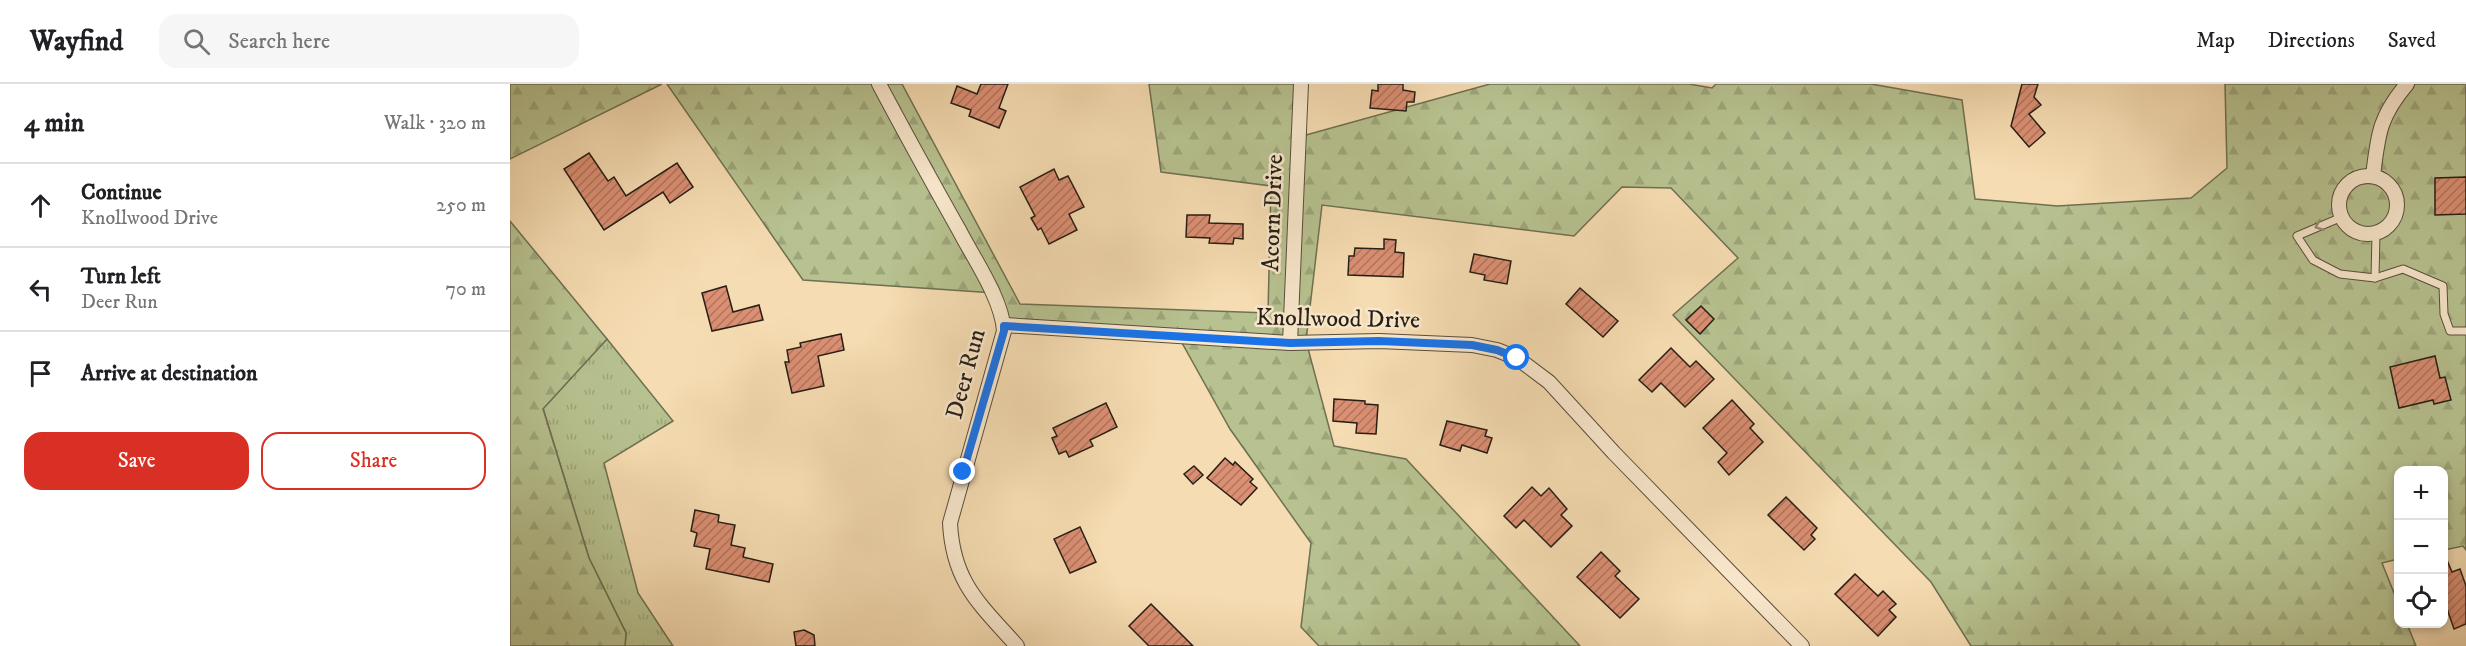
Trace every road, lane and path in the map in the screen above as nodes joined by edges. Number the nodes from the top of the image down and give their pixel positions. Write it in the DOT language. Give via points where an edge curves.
graph roads {
  1 [pos="879,84"];
  2 [pos="1301,84"];
  3 [pos="2407,84"];
  4 [pos="2373,176"];
  5 [pos="2342,217"];
  6 [pos="2376,233"];
  7 [pos="2375,278"];
  8 [pos="1004,326"];
  9 [pos="2466,331"];
  10 [pos="1290,343"];
  11 [pos="1017,646"];
  12 [pos="1802,646"];
  1 -- 8 [label="street, Deer Run" via="999,306"];
  2 -- 10 [label="street, Acorn Drive"];
  3 -- 4 [label="street" via="2383,118"];
  4 -- 5 [label="street" via="2361,176 2346,184 2338,205"];
  4 -- 6 [label="street" via="2387,183 2395,195 2397,209 2391,223"];
  5 -- 6 [label="street" via="2355,231"];
  5 -- 7 [label="lane, one-way" via="2297,236 2313,260 2340,274"];
  6 -- 7 [label="lane"];
  7 -- 9 [label="lane" via="2403,268 2443,286 2444,314 2451,331"];
  8 -- 10 [label="street, Knollwood Drive"];
  8 -- 11 [label="street, Deer Run" via="950,524 951,549 962,578"];
  10 -- 12 [label="street, Knollwood Drive" via="1472,345 1517,358 1549,382"];
}
